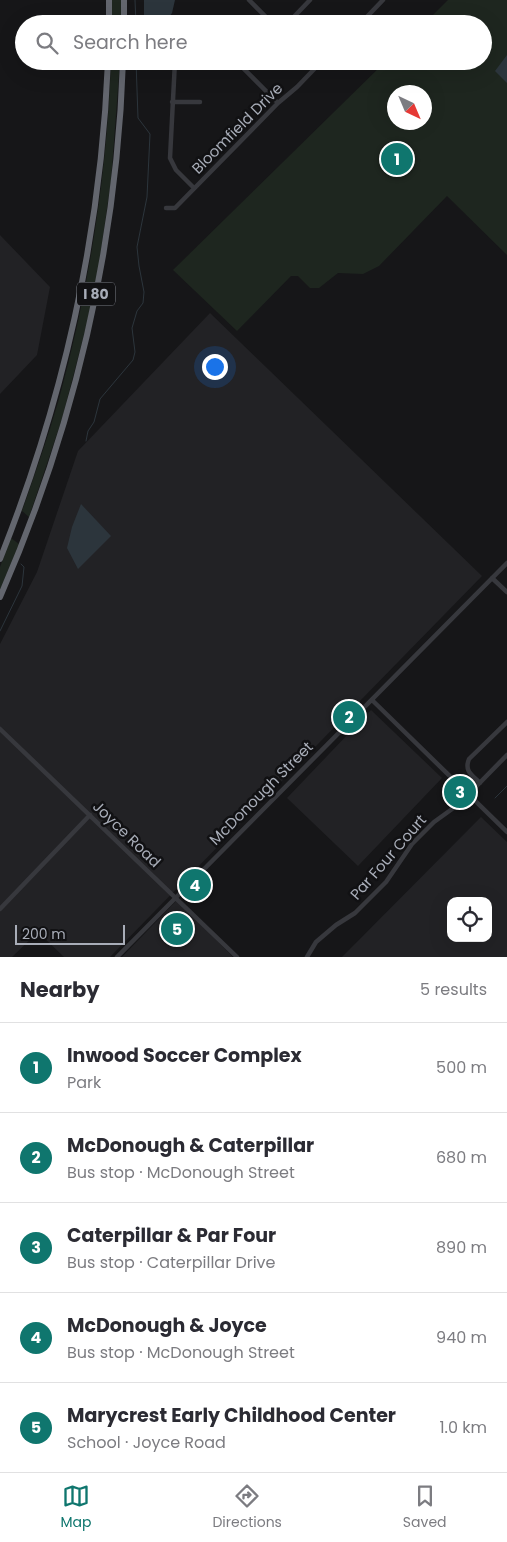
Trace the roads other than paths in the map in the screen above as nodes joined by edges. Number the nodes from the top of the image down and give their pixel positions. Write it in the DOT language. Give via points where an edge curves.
graph roads {
  1 [pos="109,0"];
  2 [pos="124,0"];
  3 [pos="249,0"];
  4 [pos="310,0"];
  5 [pos="384,0"];
  6 [pos="109,15"];
  7 [pos="124,15"];
  8 [pos="264,15"];
  9 [pos="296,15"];
  10 [pos="369,15"];
  11 [pos="107,70"];
  12 [pos="122,70"];
  13 [pos="174,70"];
  14 [pos="245,70"];
  15 [pos="313,70"];
  16 [pos="172,102"];
  17 [pos="200,102"];
  18 [pos="278,103"];
  19 [pos="194,188"];
  20 [pos="166,208"];
  21 [pos="0,559"];
  22 [pos="507,562"];
  23 [pos="492,578"];
  24 [pos="507,592"];
  25 [pos="0,597"];
  26 [pos="372,700"];
  27 [pos="507,722"];
  28 [pos="0,729"];
  29 [pos="507,755"];
  30 [pos="480,783"];
  31 [pos="468,794"];
  32 [pos="90,815"];
  33 [pos="507,832"];
  34 [pos="373,885"];
  35 [pos="378,890"];
  36 [pos="175,897"];
  37 [pos="0,909"];
  38 [pos="117,957"];
  39 [pos="237,957"];
  40 [pos="306,957"];
  1 -- 6 [label="highway"];
  2 -- 7 [label="highway"];
  3 -- 8 [label="street"];
  4 -- 9 [label="street"];
  5 -- 10 [label="street"];
  11 -- 21 [label="highway, I 80" via="101,161 84,275 70,341 56,398"];
  12 -- 25 [label="highway, I 80" via="114,175 96,294 69,407 32,520"];
  13 -- 16 [label="street"];
  14 -- 18 [label="street"];
  15 -- 18 [label="street, Bloomfield Drive"];
  16 -- 17 [label="street"];
  16 -- 19 [label="street" via="170,158 176,170"];
  18 -- 19 [label="street, Bloomfield Drive"];
  19 -- 20 [label="street, Bloomfield Drive" via="175,208"];
  22 -- 23 [label="street, McDonough Street"];
  23 -- 24 [label="street"];
  23 -- 26 [label="street, McDonough Street"];
  26 -- 31 [label="street"];
  26 -- 36 [label="street, McDonough Street"];
  27 -- 30 [label="street" via="467,764 468,772"];
  28 -- 32 [label="street, Joyce Road"];
  29 -- 30 [label="street, Par Four Court"];
  30 -- 31 [label="street, Par Four Court"];
  31 -- 33 [label="street"];
  31 -- 35 [label="street, Par Four Court" via="418,838"];
  32 -- 36 [label="street, Joyce Road"];
  32 -- 37 [label="street"];
  34 -- 35 [label="street"];
  35 -- 40 [label="street, Par Four Court" via="355,913 316,942"];
  36 -- 38 [label="street, McDonough Street"];
  36 -- 39 [label="street, Joyce Road"];
}
